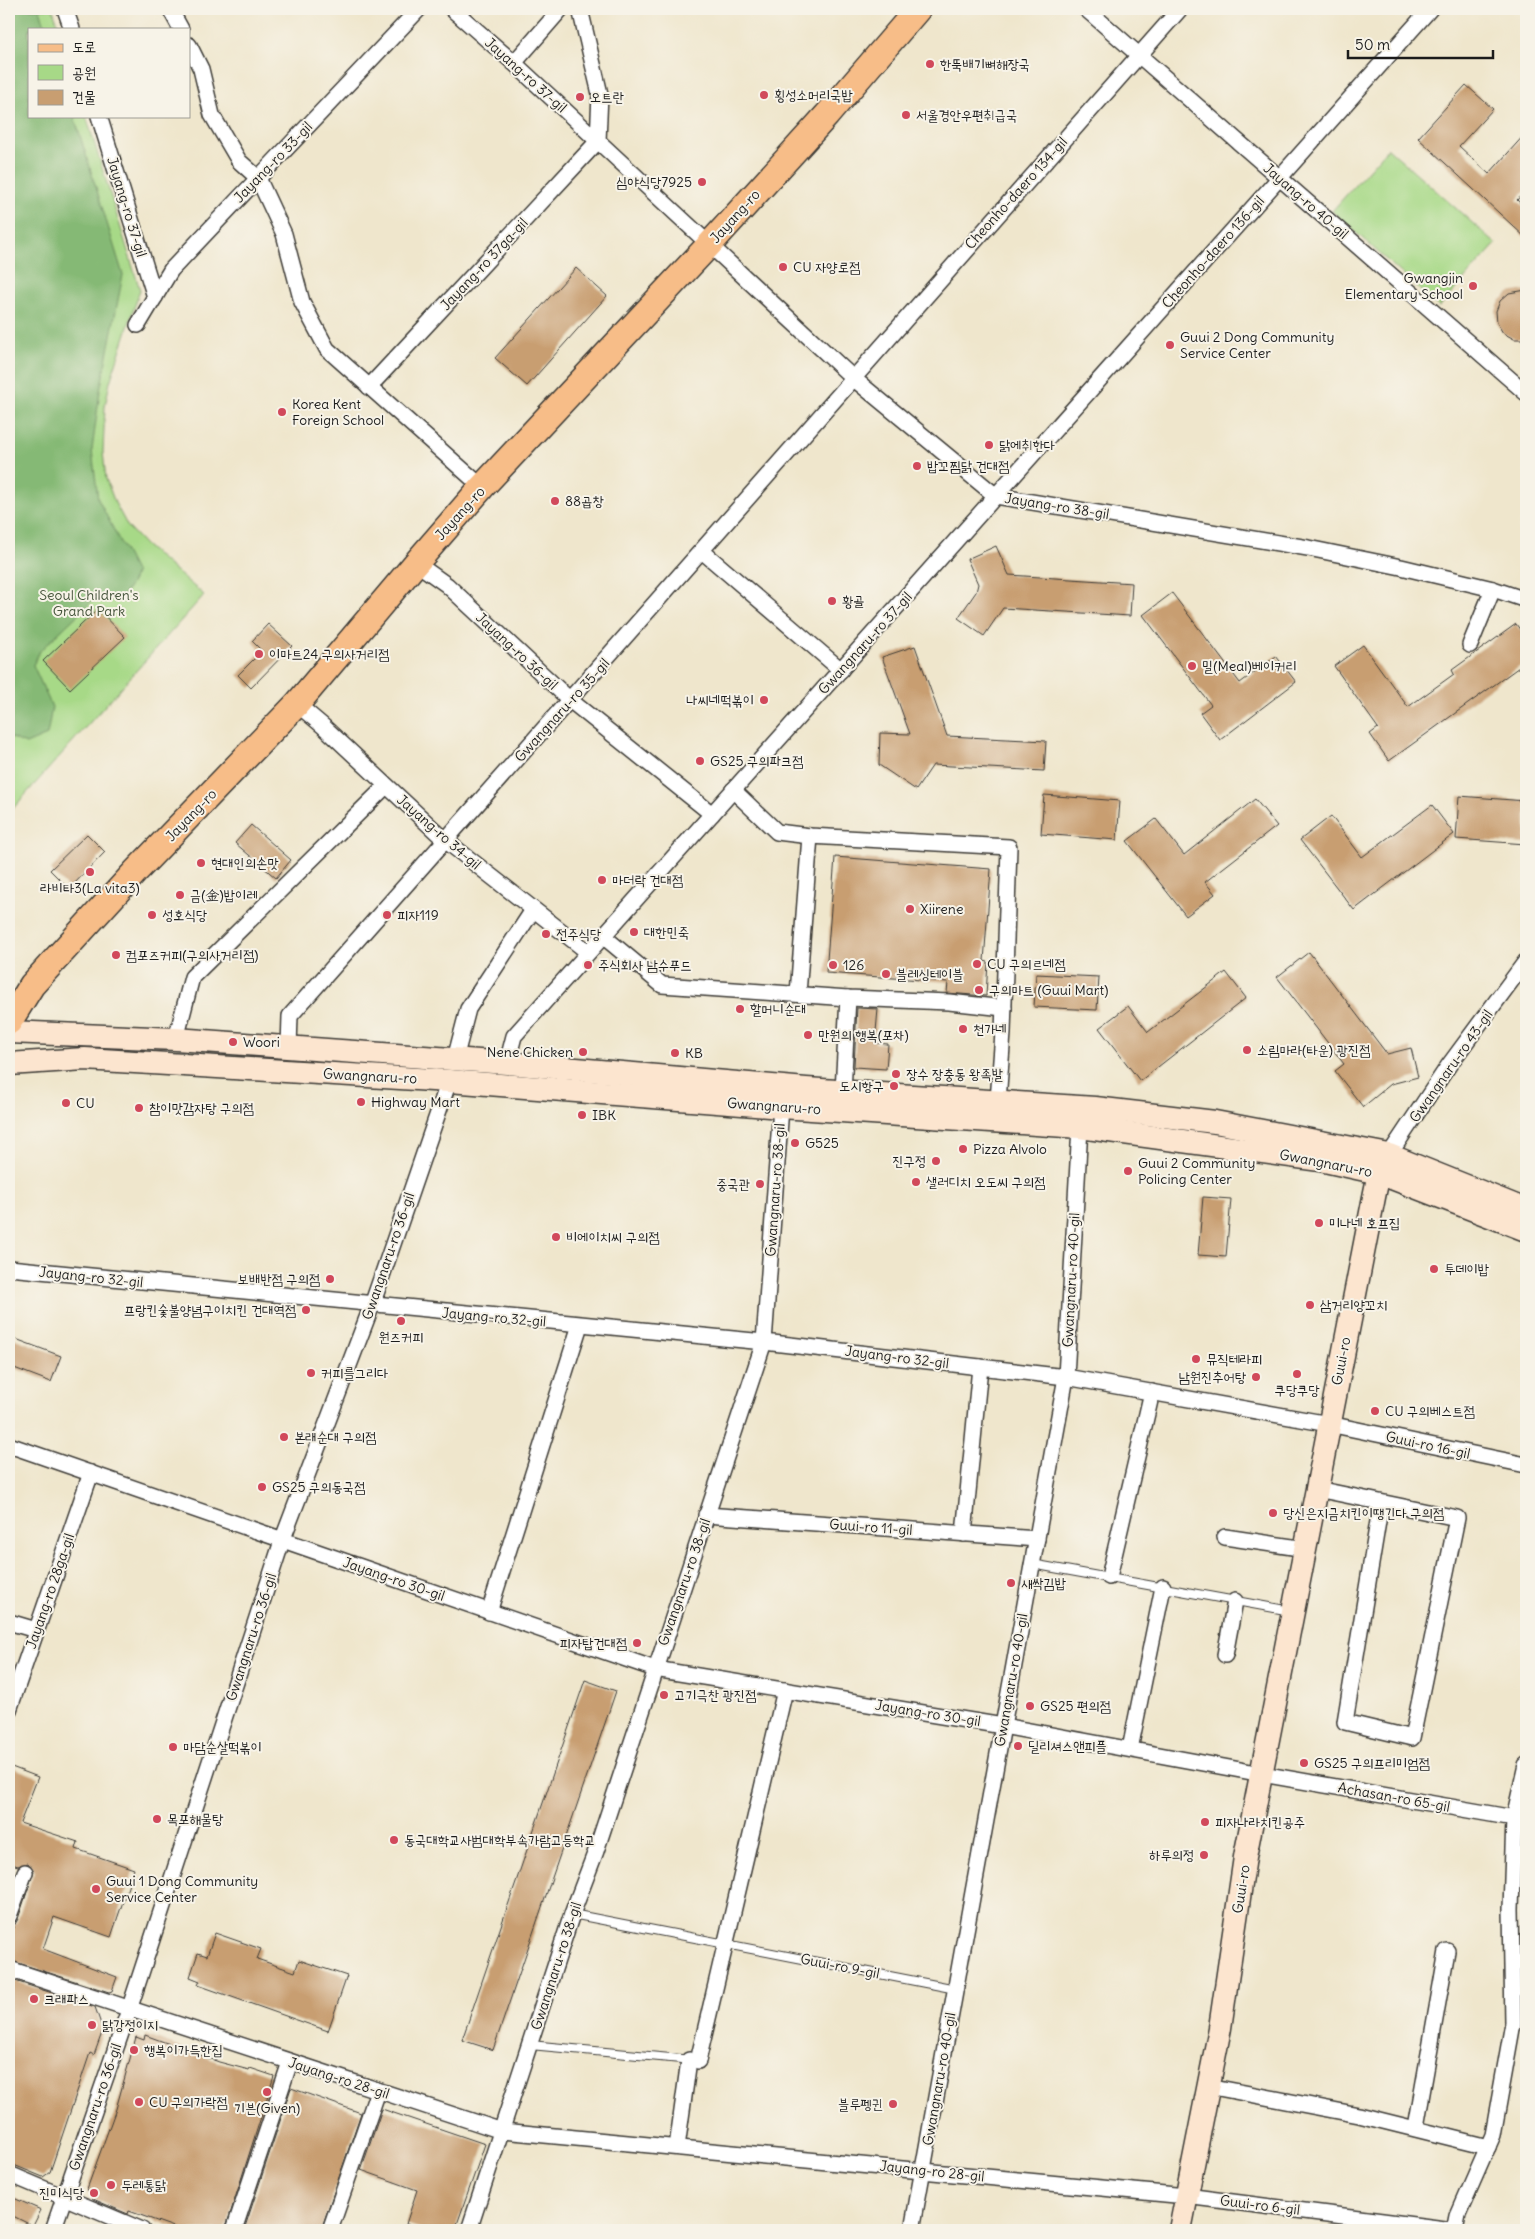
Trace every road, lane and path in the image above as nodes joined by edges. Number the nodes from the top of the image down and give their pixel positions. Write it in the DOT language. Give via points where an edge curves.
graph roads {
  1 [pos="65,9"];
  2 [pos="170,9"];
  3 [pos="419,9"];
  4 [pos="452,9"];
  5 [pos="561,9"];
  6 [pos="580,9"];
  7 [pos="918,9"];
  8 [pos="1086,9"];
  9 [pos="1180,9"];
  10 [pos="1430,9"];
  11 [pos="72,28"];
  12 [pos="180,28"];
  13 [pos="190,47"];
  14 [pos="1138,56"];
  15 [pos="514,63"];
  16 [pos="100,118"];
  17 [pos="598,141"];
  18 [pos="258,178"];
  19 [pos="1279,178"];
  20 [pos="708,245"];
  21 [pos="155,297"];
  22 [pos="138,325"];
  23 [pos="853,378"];
  24 [pos="369,387"];
  25 [pos="1526,393"];
  26 [pos="482,487"];
  27 [pos="996,496"];
  28 [pos="702,551"];
  29 [pos="416,562"];
  30 [pos="1493,589"];
  31 [pos="1526,600"];
  32 [pos="1470,644"];
  33 [pos="841,670"];
  34 [pos="571,701"];
  35 [pos="297,704"];
  36 [pos="386,786"];
  37 [pos="733,790"];
  38 [pos="712,814"];
  39 [pos="810,836"];
  40 [pos="445,840"];
  41 [pos="533,910"];
  42 [pos="603,936"];
  43 [pos="588,952"];
  44 [pos="1526,961"];
  45 [pos="798,994"];
  46 [pos="848,998"];
  47 [pos="1004,1008"];
  48 [pos="9,1022"];
  49 [pos="9,1032"];
  50 [pos="176,1039"];
  51 [pos="289,1047"];
  52 [pos="455,1059"];
  53 [pos="507,1063"];
  54 [pos="9,1064"];
  55 [pos="449,1081"];
  56 [pos="844,1091"];
  57 [pos="998,1101"];
  58 [pos="781,1107"];
  59 [pos="1080,1127"];
  60 [pos="1384,1164"];
  61 [pos="1526,1210"];
  62 [pos="1526,1230"];
  63 [pos="9,1268"];
  64 [pos="372,1305"];
  65 [pos="580,1325"];
  66 [pos="764,1342"];
  67 [pos="980,1367"];
  68 [pos="1066,1377"];
  69 [pos="1152,1392"];
  70 [pos="1329,1424"];
  71 [pos="9,1445"];
  72 [pos="1526,1465"];
  73 [pos="91,1473"];
  74 [pos="1317,1489"];
  75 [pos="1381,1502"];
  76 [pos="706,1515"];
  77 [pos="964,1534"];
  78 [pos="1225,1537"];
  79 [pos="1037,1539"];
  80 [pos="282,1541"];
  81 [pos="1306,1549"];
  82 [pos="1032,1564"];
  83 [pos="1109,1577"];
  84 [pos="1164,1587"];
  85 [pos="1235,1601"];
  86 [pos="1294,1611"];
  87 [pos="489,1612"];
  88 [pos="9,1622"];
  89 [pos="36,1630"];
  90 [pos="1225,1655"];
  91 [pos="654,1669"];
  92 [pos="785,1690"];
  93 [pos="9,1710"];
  94 [pos="1003,1726"];
  95 [pos="1130,1750"];
  96 [pos="1526,1765"];
  97 [pos="1262,1774"];
  98 [pos="1520,1820"];
  99 [pos="25,1872"];
  100 [pos="572,1914"];
  101 [pos="9,1916"];
  102 [pos="725,1944"];
  103 [pos="1448,1951"];
  104 [pos="9,1969"];
  105 [pos="956,1989"];
  106 [pos="129,2010"];
  107 [pos="530,2045"];
  108 [pos="694,2060"];
  109 [pos="290,2062"];
  110 [pos="1208,2086"];
  111 [pos="378,2091"];
  112 [pos="1416,2127"];
  113 [pos="502,2131"];
  114 [pos="1488,2146"];
  115 [pos="677,2147"];
  116 [pos="923,2170"];
  117 [pos="9,2174"];
  118 [pos="64,2196"];
  119 [pos="1186,2196"];
  120 [pos="53,2230"];
  121 [pos="142,2230"];
  122 [pos="234,2230"];
  123 [pos="330,2230"];
  124 [pos="469,2230"];
  125 [pos="912,2230"];
  126 [pos="1180,2230"];
  127 [pos="1454,2230"];
  1 -- 11 [label="street"];
  2 -- 12 [label="street"];
  3 -- 18 [label="street, Jayang-ro 33-gil"];
  4 -- 15 [label="street, Jayang-ro 37-gil"];
  5 -- 15 [label="street"];
  6 -- 17 [label="street" via="600,94"];
  7 -- 20 [label="main road, Jayang-ro"];
  8 -- 14 [label="street, Jayang-ro 40-gil"];
  9 -- 14 [label="street, Cheonho-daero 134-gil"];
  10 -- 19 [label="street, Cheonho-daero 136-gil"];
  13 -- 18 [label="street" via="201,69 212,115 239,161"];
  14 -- 19 [label="street, Jayang-ro 40-gil"];
  14 -- 23 [label="street, Cheonho-daero 134-gil"];
  15 -- 17 [label="street, Jayang-ro 37-gil"];
  16 -- 21 [label="street, Jayang-ro 37-gil"];
  17 -- 20 [label="street, Jayang-ro 37-gil"];
  17 -- 24 [label="street, Jayang-ro 37ga-gil"];
  18 -- 21 [label="street, Jayang-ro 33-gil" via="171,270"];
  18 -- 24 [label="street" via="284,234 302,302 327,349"];
  19 -- 25 [label="street, Jayang-ro 40-gil"];
  19 -- 27 [label="street, Cheonho-daero 136-gil"];
  20 -- 23 [label="street, Jayang-ro 38-gil"];
  20 -- 26 [label="main road, Jayang-ro"];
  21 -- 22 [label="street, Jayang-ro 33-gil"];
  23 -- 27 [label="street, Jayang-ro 38-gil"];
  23 -- 28 [label="street, Gwangnaru-ro 35-gil"];
  24 -- 26 [label="street"];
  26 -- 29 [label="main road, Jayang-ro"];
  27 -- 30 [label="street, Jayang-ro 38-gil" via="1308,548"];
  27 -- 33 [label="street, Gwangnaru-ro 37-gil"];
  28 -- 33 [label="street"];
  28 -- 34 [label="street, Gwangnaru-ro 35-gil"];
  29 -- 34 [label="street, Jayang-ro 36-gil" via="447,586"];
  29 -- 35 [label="main road, Jayang-ro"];
  30 -- 31 [label="street, Jayang-ro 38-gil"];
  30 -- 32 [label="street"];
  33 -- 37 [label="street, Gwangnaru-ro 37-gil"];
  34 -- 38 [label="street, Jayang-ro 36-gil"];
  34 -- 40 [label="street, Gwangnaru-ro 35-gil"];
  35 -- 36 [label="street, Jayang-ro 34-gil"];
  35 -- 48 [label="main road, Jayang-ro" via="136,871 32,985"];
  36 -- 40 [label="street, Jayang-ro 34-gil"];
  36 -- 50 [label="street" via="192,977"];
  37 -- 38 [label="street, Gwangnaru-ro 37-gil"];
  37 -- 39 [label="street" via="777,832"];
  38 -- 42 [label="street, Gwangnaru-ro 37-gil"];
  39 -- 45 [label="street"];
  39 -- 47 [label="street" via="1009,847"];
  40 -- 41 [label="street, Jayang-ro 34-gil"];
  40 -- 51 [label="street, Gwangnaru-ro 35-gil" via="290,1016"];
  41 -- 43 [label="street, Jayang-ro 34-gil"];
  41 -- 52 [label="street" via="468,1009"];
  42 -- 43 [label="street, Gwangnaru-ro 37-gil"];
  42 -- 45 [label="street" via="662,985"];
  43 -- 53 [label="street, Gwangnaru-ro 37-gil" via="514,1036"];
  44 -- 60 [label="street, Gwangnaru-ro 43-gil" via="1449,1066"];
  45 -- 46 [label="street"];
  46 -- 47 [label="street"];
  46 -- 56 [label="street"];
  47 -- 57 [label="street"];
  49 -- 50 [label="main road, Gwangnaru-ro"];
  50 -- 51 [label="main road, Gwangnaru-ro"];
  51 -- 52 [label="main road, Gwangnaru-ro"];
  52 -- 53 [label="main road, Gwangnaru-ro"];
  53 -- 56 [label="main road, Gwangnaru-ro"];
  54 -- 55 [label="main road, Gwangnaru-ro" via="85,1059"];
  55 -- 58 [label="main road, Gwangnaru-ro"];
  55 -- 64 [label="street, Gwangnaru-ro 36-gil"];
  56 -- 57 [label="main road, Gwangnaru-ro"];
  57 -- 60 [label="main road, Gwangnaru-ro" via="1215,1122"];
  58 -- 59 [label="main road, Gwangnaru-ro"];
  58 -- 66 [label="street, Gwangnaru-ro 38-gil"];
  59 -- 60 [label="main road, Gwangnaru-ro" via="1320,1160"];
  59 -- 68 [label="street, Gwangnaru-ro 40-gil"];
  60 -- 61 [label="main road, Gwangnaru-ro"];
  60 -- 62 [label="main road, Gwangnaru-ro"];
  60 -- 70 [label="main road, Guui-ro"];
  63 -- 64 [label="street, Jayang-ro 32-gil"];
  64 -- 65 [label="street, Jayang-ro 32-gil"];
  64 -- 80 [label="street, Gwangnaru-ro 36-gil"];
  65 -- 66 [label="street, Jayang-ro 32-gil"];
  65 -- 87 [label="street"];
  66 -- 67 [label="street, Jayang-ro 32-gil"];
  66 -- 76 [label="street, Gwangnaru-ro 38-gil"];
  67 -- 68 [label="street, Jayang-ro 32-gil"];
  67 -- 77 [label="street"];
  68 -- 69 [label="street, Jayang-ro 32-gil"];
  68 -- 79 [label="street, Gwangnaru-ro 40-gil"];
  69 -- 70 [label="street, Jayang-ro 32-gil"];
  69 -- 83 [label="street"];
  70 -- 72 [label="street, Guui-ro 16-gil"];
  70 -- 74 [label="main road, Guui-ro"];
  71 -- 73 [label="street, Jayang-ro 30-gil"];
  73 -- 80 [label="street, Jayang-ro 30-gil"];
  73 -- 89 [label="street, Jayang-ro 28ga-gil"];
  74 -- 75 [label="street"];
  74 -- 81 [label="main road, Guui-ro"];
  75 -- 75 [label="street" via="1457,1518 1412,1738 1345,1722"];
  76 -- 77 [label="street, Guui-ro 11-gil"];
  76 -- 91 [label="street, Gwangnaru-ro 38-gil"];
  77 -- 79 [label="street, Guui-ro 11-gil"];
  78 -- 81 [label="street"];
  79 -- 82 [label="street, Gwangnaru-ro 40-gil"];
  80 -- 87 [label="street, Jayang-ro 30-gil"];
  80 -- 106 [label="street, Gwangnaru-ro 36-gil"];
  81 -- 86 [label="main road, Guui-ro"];
  82 -- 83 [label="lane"];
  82 -- 94 [label="street, Gwangnaru-ro 40-gil"];
  83 -- 84 [label="lane"];
  84 -- 85 [label="lane"];
  84 -- 95 [label="street"];
  85 -- 86 [label="lane"];
  85 -- 90 [label="street"];
  86 -- 97 [label="main road, Guui-ro"];
  87 -- 91 [label="street, Jayang-ro 30-gil"];
  88 -- 89 [label="street"];
  89 -- 93 [label="street, Jayang-ro 28ga-gil"];
  91 -- 92 [label="street, Jayang-ro 30-gil"];
  91 -- 100 [label="street, Gwangnaru-ro 38-gil" via="596,1851"];
  92 -- 94 [label="street, Jayang-ro 30-gil"];
  92 -- 102 [label="street"];
  94 -- 95 [label="street, Jayang-ro 30-gil"];
  94 -- 105 [label="street, Gwangnaru-ro 40-gil"];
  95 -- 97 [label="street, Jayang-ro 30-gil"];
  96 -- 98 [label="street"];
  97 -- 98 [label="street, Achasan-ro 65-gil"];
  97 -- 110 [label="main road, Guui-ro"];
  98 -- 114 [label="street" via="1512,1909 1513,2023 1493,2135"];
  99 -- 101 [label="street"];
  100 -- 102 [label="lane, Guui-ro 9-gil"];
  100 -- 107 [label="street, Gwangnaru-ro 38-gil"];
  102 -- 105 [label="lane, Guui-ro 9-gil"];
  102 -- 108 [label="street"];
  103 -- 112 [label="street"];
  104 -- 106 [label="street, Jayang-ro 28-gil"];
  105 -- 116 [label="street, Gwangnaru-ro 40-gil"];
  106 -- 109 [label="street, Jayang-ro 28-gil"];
  106 -- 118 [label="street, Gwangnaru-ro 36-gil"];
  107 -- 108 [label="lane, Gwangnaru-ro 38-gil"];
  107 -- 113 [label="street, Gwangnaru-ro 38-gil"];
  108 -- 115 [label="street"];
  109 -- 111 [label="street, Jayang-ro 28-gil"];
  109 -- 122 [label="street"];
  110 -- 112 [label="street"];
  110 -- 119 [label="main road, Guui-ro"];
  111 -- 113 [label="street, Jayang-ro 28-gil"];
  111 -- 123 [label="street"];
  112 -- 114 [label="street"];
  113 -- 115 [label="street, Jayang-ro 28-gil"];
  113 -- 124 [label="street, Gwangnaru-ro 38-gil"];
  114 -- 127 [label="street"];
  115 -- 116 [label="street, Jayang-ro 28-gil"];
  116 -- 119 [label="street, Jayang-ro 28-gil"];
  116 -- 125 [label="street, Gwangnaru-ro 40-gil"];
  117 -- 118 [label="street"];
  118 -- 120 [label="street, Gwangnaru-ro 36-gil"];
  118 -- 121 [label="street"];
  119 -- 126 [label="main road, Guui-ro"];
  119 -- 127 [label="street, Guui-ro 6-gil"];
}
